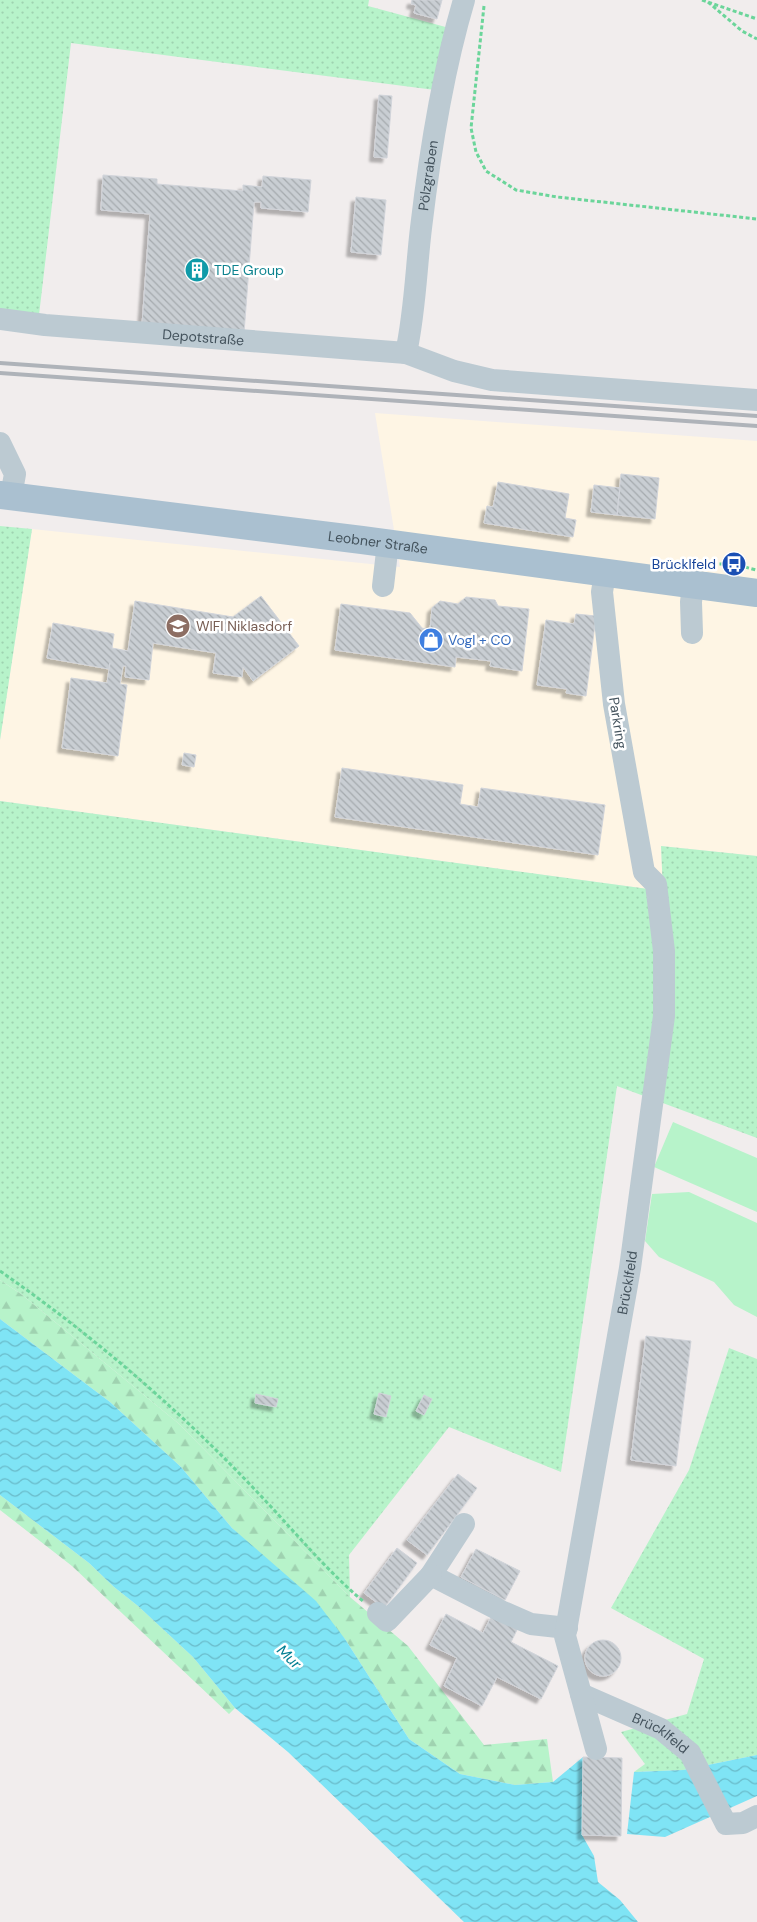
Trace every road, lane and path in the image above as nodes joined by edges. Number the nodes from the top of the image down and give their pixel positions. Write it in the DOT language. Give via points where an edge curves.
graph roads {
  1 [pos="464,0"];
  2 [pos="484,0"];
  3 [pos="702,0"];
  4 [pos="708,2"];
  5 [pos="757,19"];
  6 [pos="757,39"];
  7 [pos="757,219"];
  8 [pos="0,319"];
  9 [pos="406,353"];
  10 [pos="757,400"];
  11 [pos="0,443"];
  12 [pos="6,495"];
  13 [pos="388,543"];
  14 [pos="605,573"];
  15 [pos="693,584"];
  16 [pos="384,586"];
  17 [pos="757,593"];
  18 [pos="692,633"];
  19 [pos="644,872"];
  20 [pos="0,1271"];
  21 [pos="464,1524"];
  22 [pos="431,1575"];
  23 [pos="378,1613"];
  24 [pos="567,1628"];
  25 [pos="581,1694"];
  26 [pos="596,1749"];
  27 [pos="757,1816"];
  1 -- 9 [label="street, Pölzgraben" via="434,131 414,316"];
  2 -- 7 [label="path" via="471,128 476,152 486,170 516,190 557,198"];
  3 -- 4 [label="path"];
  4 -- 5 [label="path"];
  4 -- 6 [label="path" via="742,31"];
  8 -- 9 [label="street, Depotstraße"];
  9 -- 10 [label="street, Depotstraße" via="454,371 492,380"];
  11 -- 12 [label="street" via="15,474"];
  12 -- 13 [label="main road, Leobner Straße"];
  13 -- 14 [label="main road, Leobner Straße"];
  13 -- 16 [label="street"];
  14 -- 15 [label="main road, Leobner Straße"];
  14 -- 19 [label="street, Parkring" via="602,592 614,704"];
  15 -- 17 [label="main road, Leobner Straße"];
  15 -- 18 [label="street"];
  19 -- 24 [label="street, Brücklfeld" via="656,884 664,951 664,1016 630,1268"];
  20 -- 23 [label="path" via="68,1319 185,1420 262,1496 342,1584"];
  21 -- 22 [label="street"];
  22 -- 23 [label="street" via="387,1621"];
  22 -- 24 [label="street" via="531,1624"];
  24 -- 25 [label="street, Brücklfeld" via="565,1636"];
  25 -- 26 [label="street, Brücklfeld"];
  25 -- 27 [label="street, Brücklfeld" via="661,1729 690,1753 726,1824 743,1823"];
}
